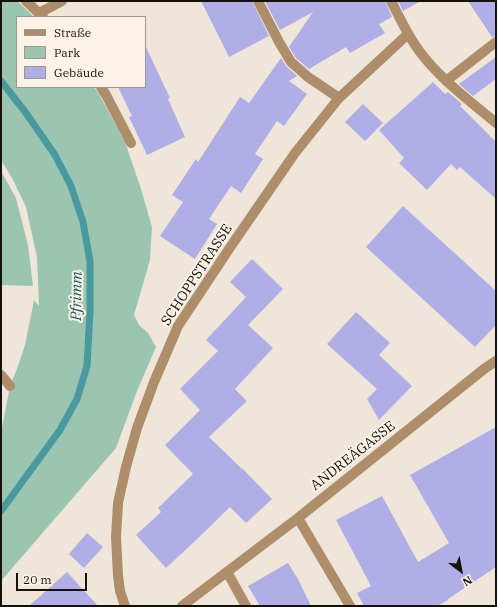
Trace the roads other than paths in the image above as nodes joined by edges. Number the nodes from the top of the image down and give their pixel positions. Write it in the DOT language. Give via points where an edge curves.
graph roads {
  1 [pos="26,1"];
  2 [pos="62,1"];
  3 [pos="258,1"];
  4 [pos="391,1"];
  5 [pos="41,15"];
  6 [pos="408,34"];
  7 [pos="496,42"];
  8 [pos="446,81"];
  9 [pos="102,88"];
  10 [pos="339,98"];
  11 [pos="496,123"];
  12 [pos="130,143"];
  13 [pos="496,361"];
  14 [pos="1,374"];
  15 [pos="10,386"];
  16 [pos="298,518"];
  17 [pos="227,572"];
  18 [pos="125,606"];
  19 [pos="182,606"];
  20 [pos="246,606"];
  21 [pos="350,606"];
  1 -- 5 [label="street"];
  2 -- 5 [label="street"];
  3 -- 10 [label="street" via="292,62 308,78"];
  4 -- 6 [label="street"];
  6 -- 8 [label="street"];
  6 -- 10 [label="street, SCHOPPSTRASSE"];
  7 -- 8 [label="street"];
  8 -- 11 [label="street"];
  9 -- 12 [label="street"];
  10 -- 18 [label="street, SCHOPPSTRASSE" via="295,153 230,246 178,326 154,382 137,428 118,503 117,553 120,591"];
  13 -- 16 [label="street, ANDREÄGASSE"];
  14 -- 15 [label="street"];
  16 -- 17 [label="street, ANDREÄGASSE"];
  16 -- 21 [label="street"];
  17 -- 19 [label="street, ANDREÄGASSE"];
  17 -- 20 [label="street"];
}
